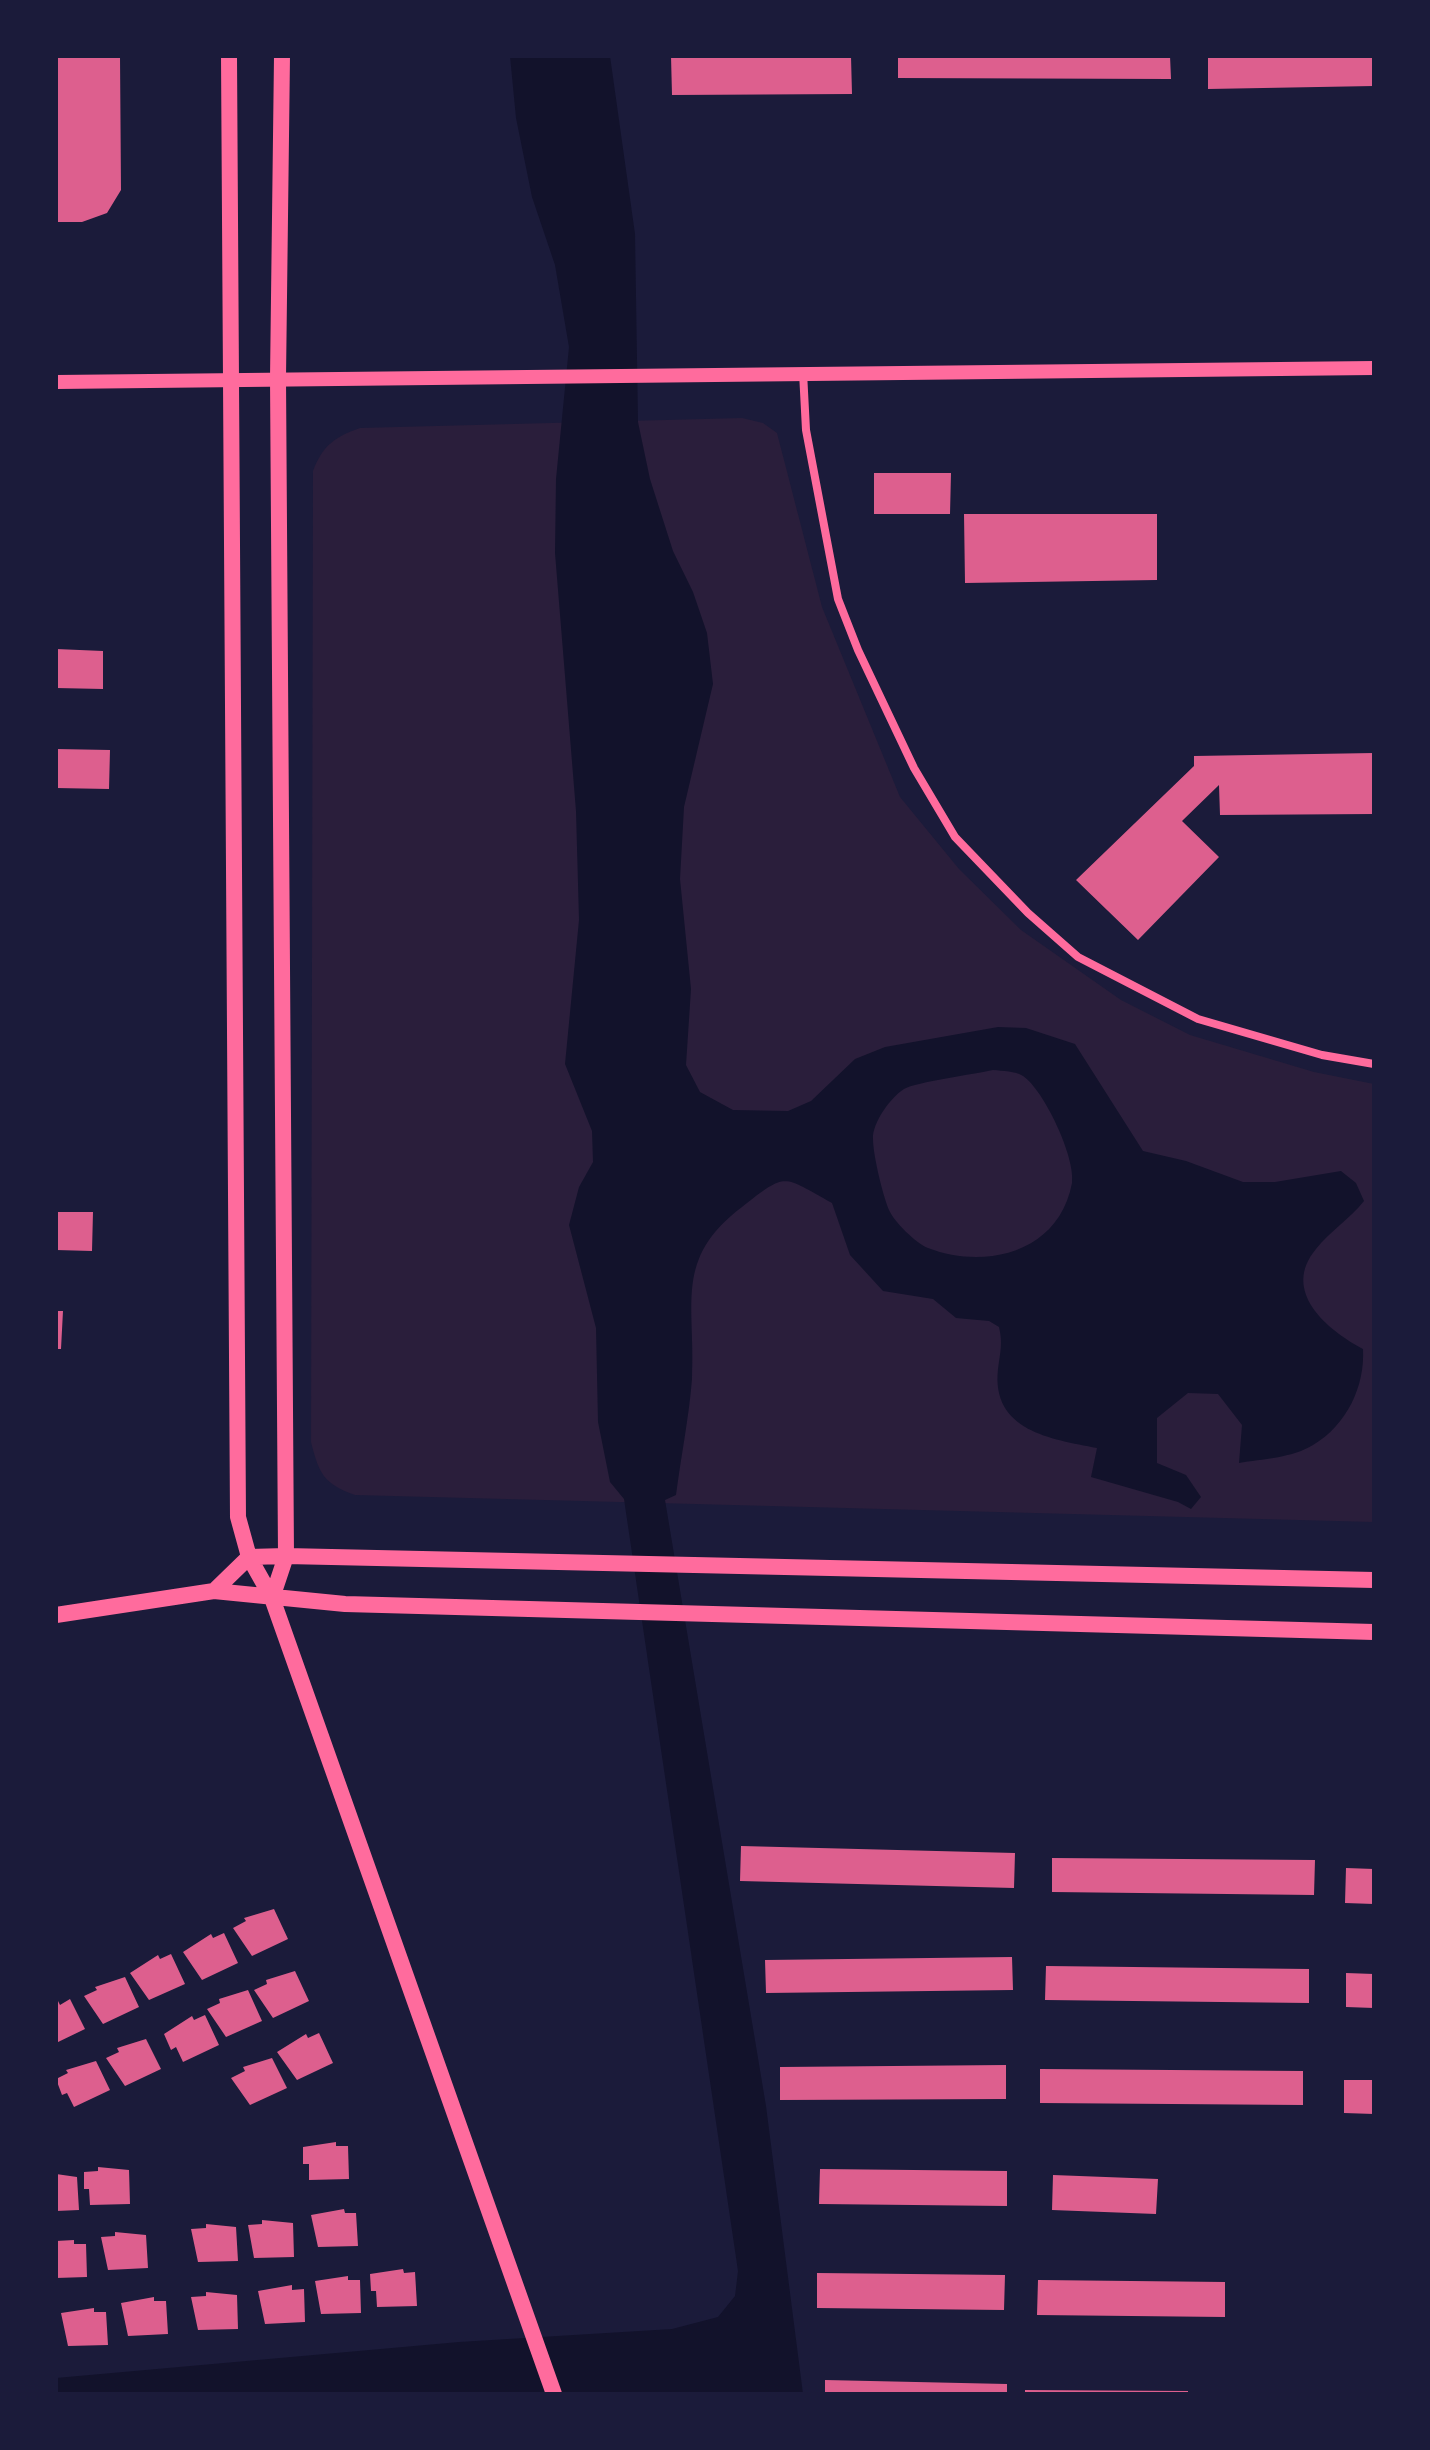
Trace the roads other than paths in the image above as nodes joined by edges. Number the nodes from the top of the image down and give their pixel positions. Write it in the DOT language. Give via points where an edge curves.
graph roads {
  1 [pos="229,56"];
  2 [pos="282,56"];
  3 [pos="1374,368"];
  4 [pos="803,371"];
  5 [pos="278,378"];
  6 [pos="56,382"];
  7 [pos="228,382"];
  8 [pos="1374,1064"];
  9 [pos="286,1556"];
  10 [pos="249,1557"];
  11 [pos="1374,1580"];
  12 [pos="214,1591"];
  13 [pos="272,1598"];
  14 [pos="56,1615"];
  15 [pos="1374,1632"];
  16 [pos="554,2394"];
  1 -- 7 [label="main road"];
  2 -- 5 [label="main road"];
  3 -- 4 [label="street"];
  4 -- 5 [label="street"];
  4 -- 8 [label="street" via="806,430 838,599 908,755 955,837 1078,957 1198,1019 1310,1052"];
  5 -- 7 [label="street"];
  5 -- 9 [label="main road"];
  6 -- 7 [label="street"];
  7 -- 10 [label="main road" via="238,1517"];
  9 -- 10 [label="main road"];
  9 -- 11 [label="main road"];
  9 -- 13 [label="main road"];
  10 -- 12 [label="main road"];
  10 -- 13 [label="main road"];
  12 -- 13 [label="main road"];
  12 -- 14 [label="main road"];
  13 -- 15 [label="main road"];
  13 -- 16 [label="main road"];
}
